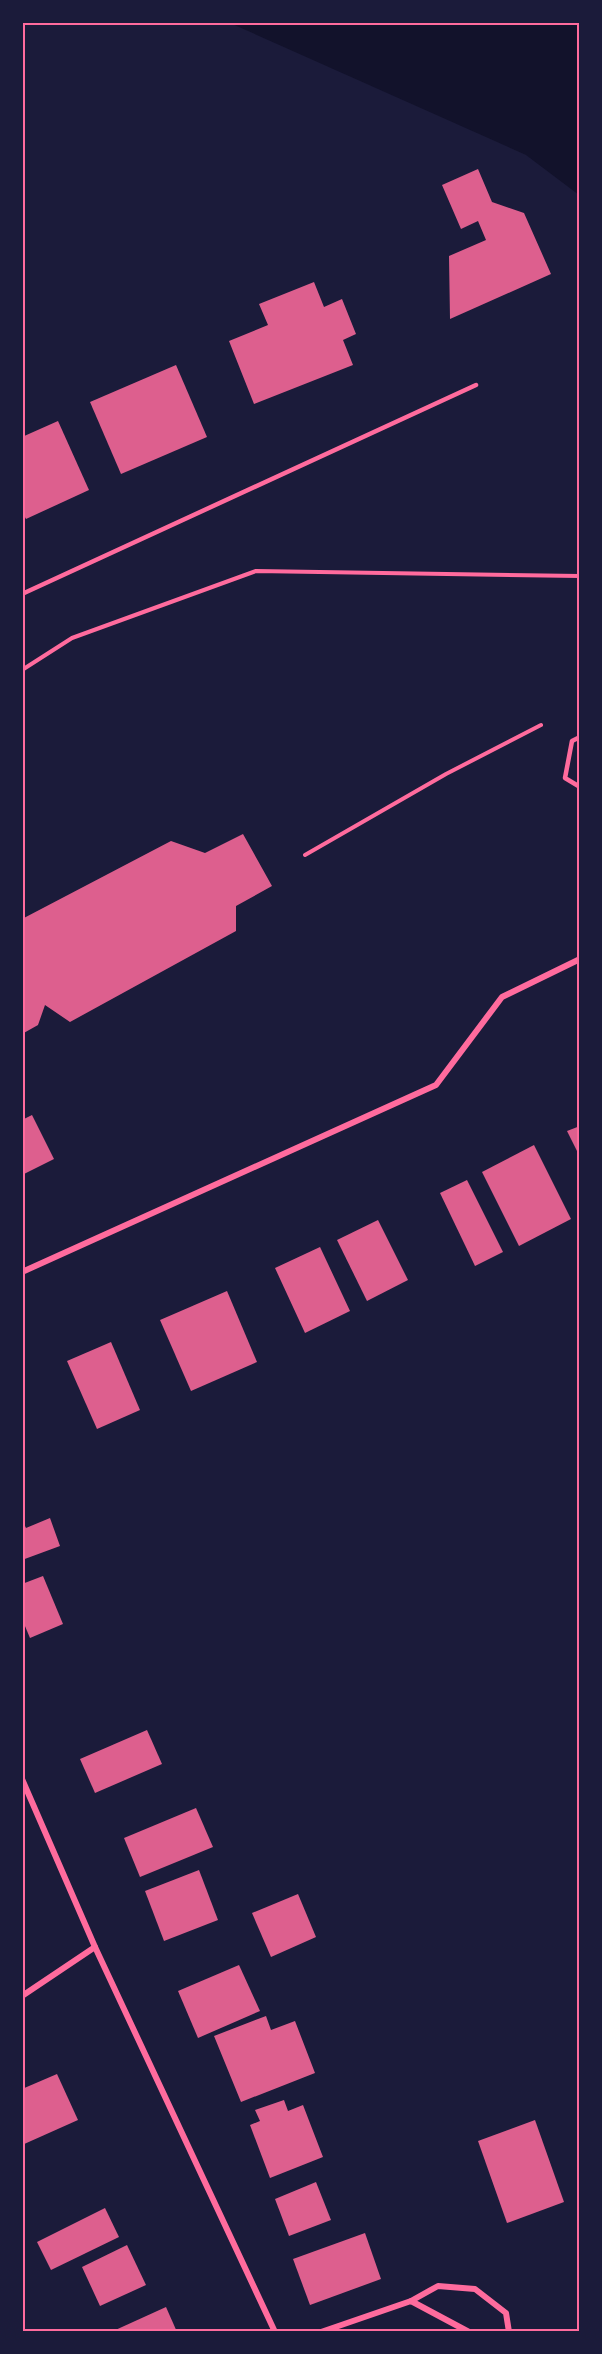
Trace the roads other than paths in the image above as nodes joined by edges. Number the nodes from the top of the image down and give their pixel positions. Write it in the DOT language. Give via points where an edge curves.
graph roads {
  1 [pos="476,385"];
  2 [pos="22,594"];
  3 [pos="579,738"];
  4 [pos="579,787"];
  5 [pos="579,959"];
  6 [pos="22,1272"];
  7 [pos="22,1779"];
  8 [pos="95,1947"];
  9 [pos="22,1996"];
  10 [pos="411,2301"];
  11 [pos="275,2331"];
  12 [pos="321,2331"];
  13 [pos="468,2331"];
  14 [pos="509,2331"];
  1 -- 2 [label="lane"];
  3 -- 4 [label="lane" via="572,741 565,778"];
  5 -- 6 [label="street" via="502,997 436,1085"];
  7 -- 8 [label="street"];
  8 -- 9 [label="street"];
  8 -- 11 [label="street"];
  10 -- 12 [label="street"];
  10 -- 13 [label="street"];
  10 -- 14 [label="street" via="438,2286 475,2289 506,2313"];
}
